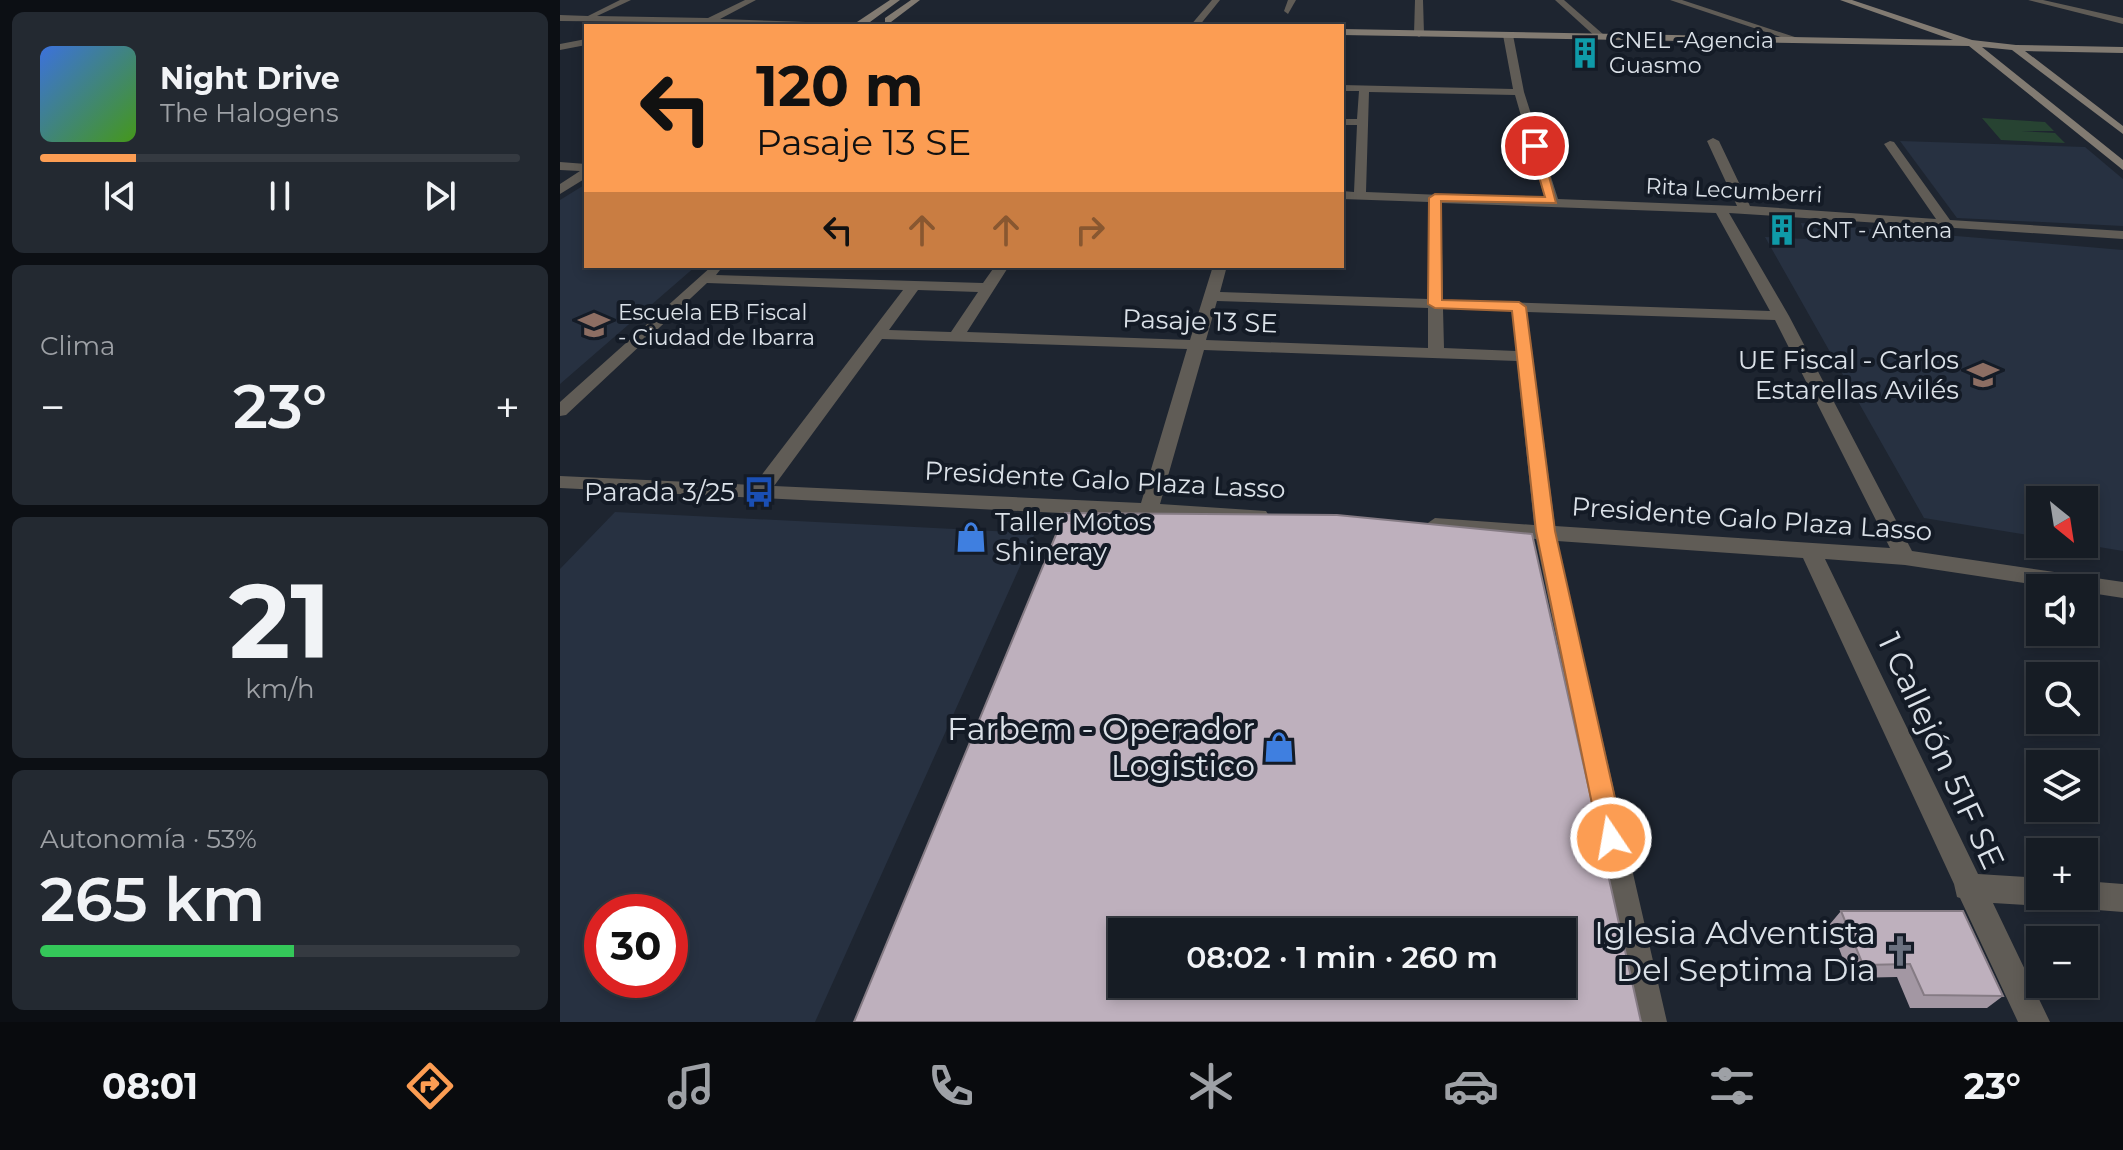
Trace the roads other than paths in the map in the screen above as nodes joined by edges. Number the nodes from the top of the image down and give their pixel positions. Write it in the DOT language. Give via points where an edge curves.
graph roads {
  1 [pos="627,0"];
  2 [pos="752,0"];
  3 [pos="896,0"];
  4 [pos="916,0"];
  5 [pos="1216,0"];
  6 [pos="1292,0"];
  7 [pos="1419,0"];
  8 [pos="1559,0"];
  9 [pos="1674,0"];
  10 [pos="1844,0"];
  11 [pos="2032,0"];
  12 [pos="1288,11"];
  13 [pos="560,18"];
  14 [pos="585,18"];
  15 [pos="710,21"];
  16 [pos="2123,21"];
  17 [pos="602,24"];
  18 [pos="860,24"];
  19 [pos="882,24"];
  20 [pos="1196,24"];
  21 [pos="560,31"];
  22 [pos="1344,32"];
  23 [pos="1419,34"];
  24 [pos="1987,34"];
  25 [pos="1508,35"];
  26 [pos="1601,37"];
  27 [pos="2000,39"];
  28 [pos="1799,40"];
  29 [pos="2123,41"];
  30 [pos="584,42"];
  31 [pos="1971,43"];
  32 [pos="560,47"];
  33 [pos="2016,48"];
  34 [pos="2123,50"];
  35 [pos="1344,88"];
  36 [pos="1364,88"];
  37 [pos="1519,92"];
  38 [pos="1344,122"];
  39 [pos="1363,122"];
  40 [pos="2123,131"];
  41 [pos="1713,141"];
  42 [pos="1890,144"];
  43 [pos="560,166"];
  44 [pos="2123,166"];
  45 [pos="584,171"];
  46 [pos="584,172"];
  47 [pos="560,190"];
  48 [pos="1344,195"];
  49 [pos="1360,195"];
  50 [pos="1435,198"];
  51 [pos="1552,201"];
  52 [pos="1720,209"];
  53 [pos="1745,210"];
  54 [pos="1944,221"];
  55 [pos="2123,235"];
  56 [pos="716,268"];
  57 [pos="1001,268"];
  58 [pos="1219,268"];
  59 [pos="704,279"];
  60 [pos="914,286"];
  61 [pos="988,288"];
  62 [pos="1211,296"];
  63 [pos="1435,304"];
  64 [pos="1519,307"];
  65 [pos="1781,316"];
  66 [pos="876,334"];
  67 [pos="956,337"];
  68 [pos="1197,345"];
  69 [pos="1436,353"];
  70 [pos="1522,356"];
  71 [pos="560,411"];
  72 [pos="560,482"];
  73 [pos="759,492"];
  74 [pos="1149,509"];
  75 [pos="1275,516"];
  76 [pos="1418,524"];
  77 [pos="1545,531"];
  78 [pos="1810,550"];
  79 [pos="1905,557"];
  80 [pos="2123,590"];
  81 [pos="1967,887"];
  82 [pos="2026,891"];
  83 [pos="2098,896"];
  84 [pos="2123,898"];
  85 [pos="1651,1022"];
  86 [pos="2034,1022"];
  1 -- 14 [label="street"];
  2 -- 15 [label="street"];
  3 -- 18 [label="street"];
  4 -- 19 [label="street"];
  5 -- 20 [label="street"];
  6 -- 12 [label="street"];
  7 -- 23 [label="street"];
  8 -- 26 [label="street"];
  9 -- 28 [label="street"];
  10 -- 31 [label="street"];
  11 -- 16 [label="street"];
  13 -- 14 [label="street"];
  14 -- 15 [label="street"];
  14 -- 17 [label="street"];
  14 -- 21 [label="street"];
  15 -- 18 [label="street"];
  22 -- 23 [label="street"];
  23 -- 25 [label="street"];
  24 -- 27 [label="street"];
  25 -- 26 [label="street"];
  25 -- 37 [label="street"];
  26 -- 28 [label="street"];
  27 -- 29 [label="street"];
  27 -- 31 [label="street"];
  27 -- 33 [label="street"];
  28 -- 31 [label="street"];
  30 -- 32 [label="street"];
  31 -- 33 [label="street"];
  31 -- 44 [label="street"];
  33 -- 34 [label="street"];
  33 -- 40 [label="street"];
  35 -- 36 [label="street"];
  36 -- 37 [label="street"];
  36 -- 39 [label="street"];
  37 -- 51 [label="street"];
  38 -- 39 [label="street"];
  39 -- 49 [label="street"];
  41 -- 53 [label="street"];
  42 -- 54 [label="street"];
  43 -- 45 [label="street"];
  46 -- 47 [label="street"];
  48 -- 49 [label="street, Rita Lecumberri"];
  49 -- 50 [label="street, Rita Lecumberri"];
  50 -- 51 [label="street, Rita Lecumberri"];
  50 -- 63 [label="street"];
  51 -- 52 [label="street, Rita Lecumberri"];
  52 -- 53 [label="street, Rita Lecumberri"];
  52 -- 65 [label="street"];
  53 -- 54 [label="street, Rita Lecumberri"];
  54 -- 55 [label="street, Rita Lecumberri"];
  56 -- 59 [label="street"];
  57 -- 61 [label="street"];
  58 -- 62 [label="street"];
  59 -- 60 [label="street"];
  59 -- 71 [label="street"];
  60 -- 61 [label="street"];
  60 -- 66 [label="street"];
  61 -- 67 [label="street"];
  62 -- 63 [label="street, Pasaje 13 SE"];
  62 -- 68 [label="street"];
  63 -- 64 [label="street, Pasaje 13 SE"];
  63 -- 69 [label="street"];
  64 -- 65 [label="street, Pasaje 13 SE"];
  64 -- 70 [label="street"];
  65 -- 79 [label="street"];
  66 -- 67 [label="street, Pasaje 13 SE"];
  66 -- 73 [label="street"];
  67 -- 68 [label="street, Pasaje 13 SE"];
  68 -- 69 [label="street, Pasaje 13 SE"];
  68 -- 74 [label="street"];
  69 -- 70 [label="street, Pasaje 13 SE"];
  70 -- 77 [label="street"];
  72 -- 73 [label="street, Presidente Galo Plaza Lasso"];
  73 -- 74 [label="street, Presidente Galo Plaza Lasso"];
  74 -- 75 [label="street, Presidente Galo Plaza Lasso"];
  76 -- 77 [label="street, Presidente Galo Plaza Lasso"];
  77 -- 78 [label="street, Presidente Galo Plaza Lasso"];
  77 -- 85 [label="street"];
  78 -- 79 [label="street, Presidente Galo Plaza Lasso"];
  78 -- 81 [label="street, 1 Callejón 51F SE"];
  79 -- 80 [label="street, Presidente Galo Plaza Lasso"];
  81 -- 82 [label="street"];
  81 -- 86 [label="street, 1 Callejón 51F SE"];
  83 -- 84 [label="street"];
}
